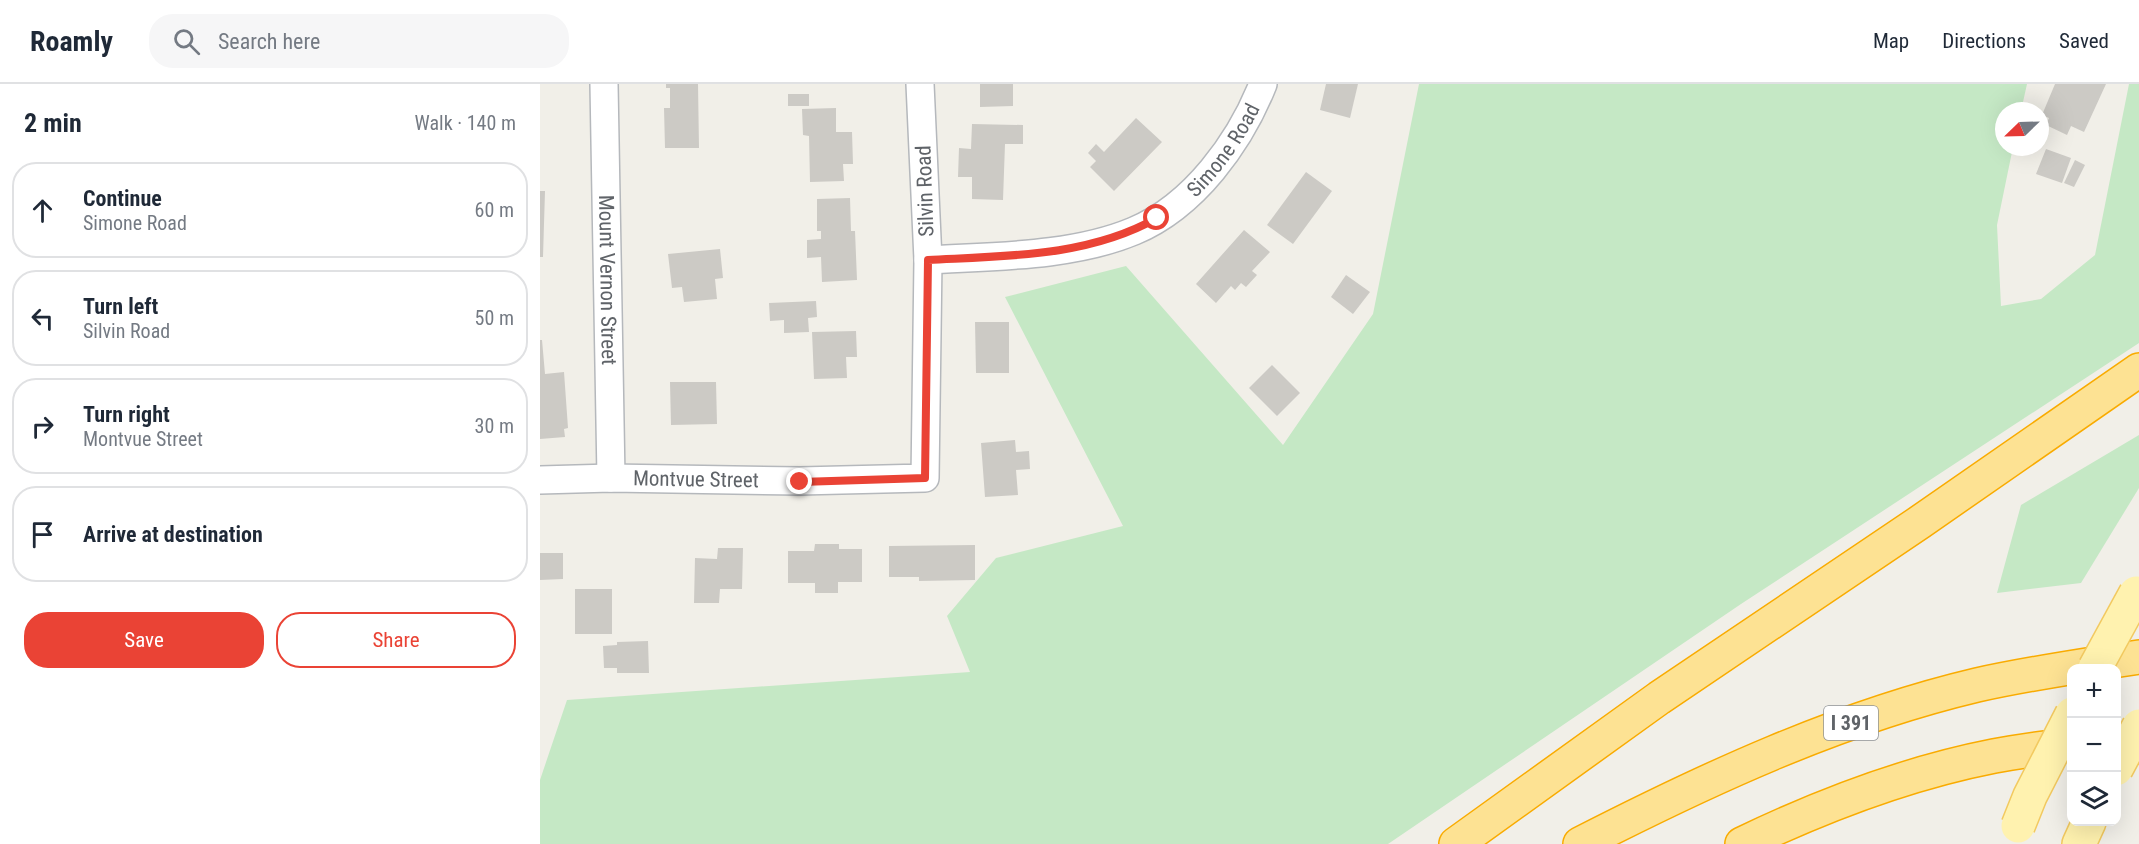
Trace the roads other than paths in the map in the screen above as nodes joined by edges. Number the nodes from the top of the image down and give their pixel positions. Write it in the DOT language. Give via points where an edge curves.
graph roads {
  1 [pos="604,84"];
  2 [pos="920,84"];
  3 [pos="1263,84"];
  4 [pos="928,260"];
  5 [pos="2139,370"];
  6 [pos="611,478"];
  7 [pos="925,478"];
  8 [pos="540,480"];
  9 [pos="2137,590"];
  10 [pos="2139,647"];
  11 [pos="2139,657"];
  12 [pos="2098,664"];
  13 [pos="2038,673"];
  14 [pos="2070,718"];
  15 [pos="2139,726"];
  16 [pos="2139,734"];
  17 [pos="2121,736"];
  18 [pos="2067,745"];
  19 [pos="2139,746"];
  20 [pos="2121,747"];
  21 [pos="2067,750"];
  22 [pos="1993,756"];
  23 [pos="2121,760"];
  24 [pos="2087,826"];
  25 [pos="2014,835"];
  26 [pos="1456,844"];
  27 [pos="1581,844"];
  28 [pos="1742,844"];
  29 [pos="2079,844"];
  1 -- 6 [label="street, Mount Vernon Street"];
  2 -- 4 [label="street, Silvin Road"];
  3 -- 4 [label="street, Simone Road" via="1250,114 1217,164 1178,203 1136,230 1062,249"];
  4 -- 7 [label="street, Silvin Road"];
  5 -- 26 [label="highway" via="1659,698"];
  6 -- 7 [label="street, Montvue Street" via="800,482"];
  6 -- 8 [label="street, Montvue Street"];
  9 -- 12 [label="main road, bridge"];
  10 -- 13 [label="highway"];
  11 -- 13 [label="highway, I 391"];
  13 -- 27 [label="highway, I 391" via="1940,695 1835,728 1704,783"];
  14 -- 25 [label="main road, bridge"];
  15 -- 23 [label="main road, bridge"];
  16 -- 17 [label="highway"];
  18 -- 22 [label="highway"];
  19 -- 20 [label="highway"];
  21 -- 22 [label="highway"];
  22 -- 28 [label="highway" via="1850,798"];
  24 -- 29 [label="main road"];
}
